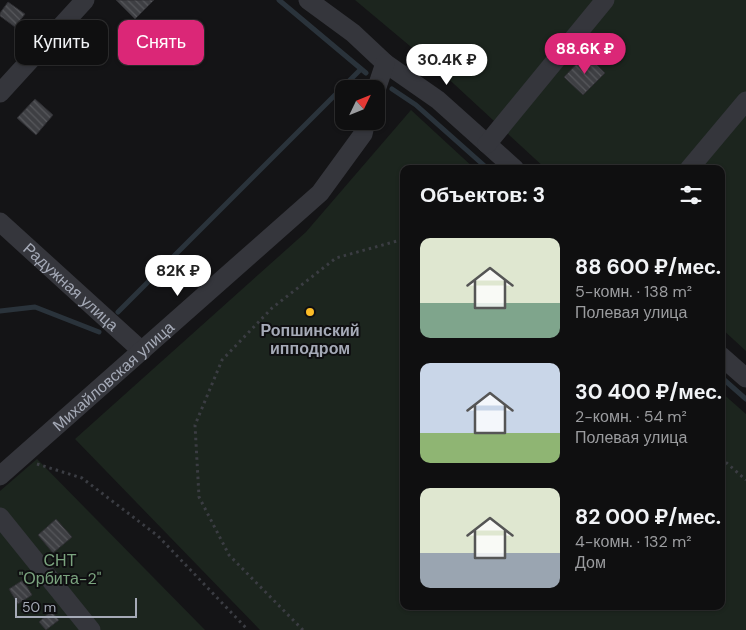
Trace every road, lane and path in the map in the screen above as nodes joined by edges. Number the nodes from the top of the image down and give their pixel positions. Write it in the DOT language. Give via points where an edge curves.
graph roads {
  1 [pos="85,0"];
  2 [pos="308,0"];
  3 [pos="605,0"];
  4 [pos="385,63"];
  5 [pos="379,80"];
  6 [pos="0,92"];
  7 [pos="746,102"];
  8 [pos="364,130"];
  9 [pos="487,144"];
  10 [pos="511,165"];
  11 [pos="692,165"];
  12 [pos="0,222"];
  13 [pos="400,240"];
  14 [pos="142,351"];
  15 [pos="725,359"];
  16 [pos="745,374"];
  17 [pos="20,458"];
  18 [pos="725,462"];
  19 [pos="0,476"];
  20 [pos="746,480"];
  21 [pos="0,517"];
  22 [pos="91,630"];
  23 [pos="248,630"];
  24 [pos="302,630"];
  1 -- 6 [label="street"];
  2 -- 4 [label="street" via="353,33"];
  3 -- 9 [label="street"];
  4 -- 5 [label="street"];
  4 -- 9 [label="street" via="438,100"];
  7 -- 11 [label="street"];
  8 -- 14 [label="street, Михайловская улица" via="320,193"];
  9 -- 10 [label="street"];
  12 -- 14 [label="street, Радужная улица"];
  13 -- 24 [label="path" via="336,258 272,308 222,360 195,425 199,496 229,555"];
  14 -- 17 [label="street, Михайловская улица"];
  15 -- 16 [label="street"];
  17 -- 19 [label="street, Михайловская улица"];
  17 -- 23 [label="path" via="82,478 158,536"];
  18 -- 20 [label="path"];
  21 -- 22 [label="street"];
}
